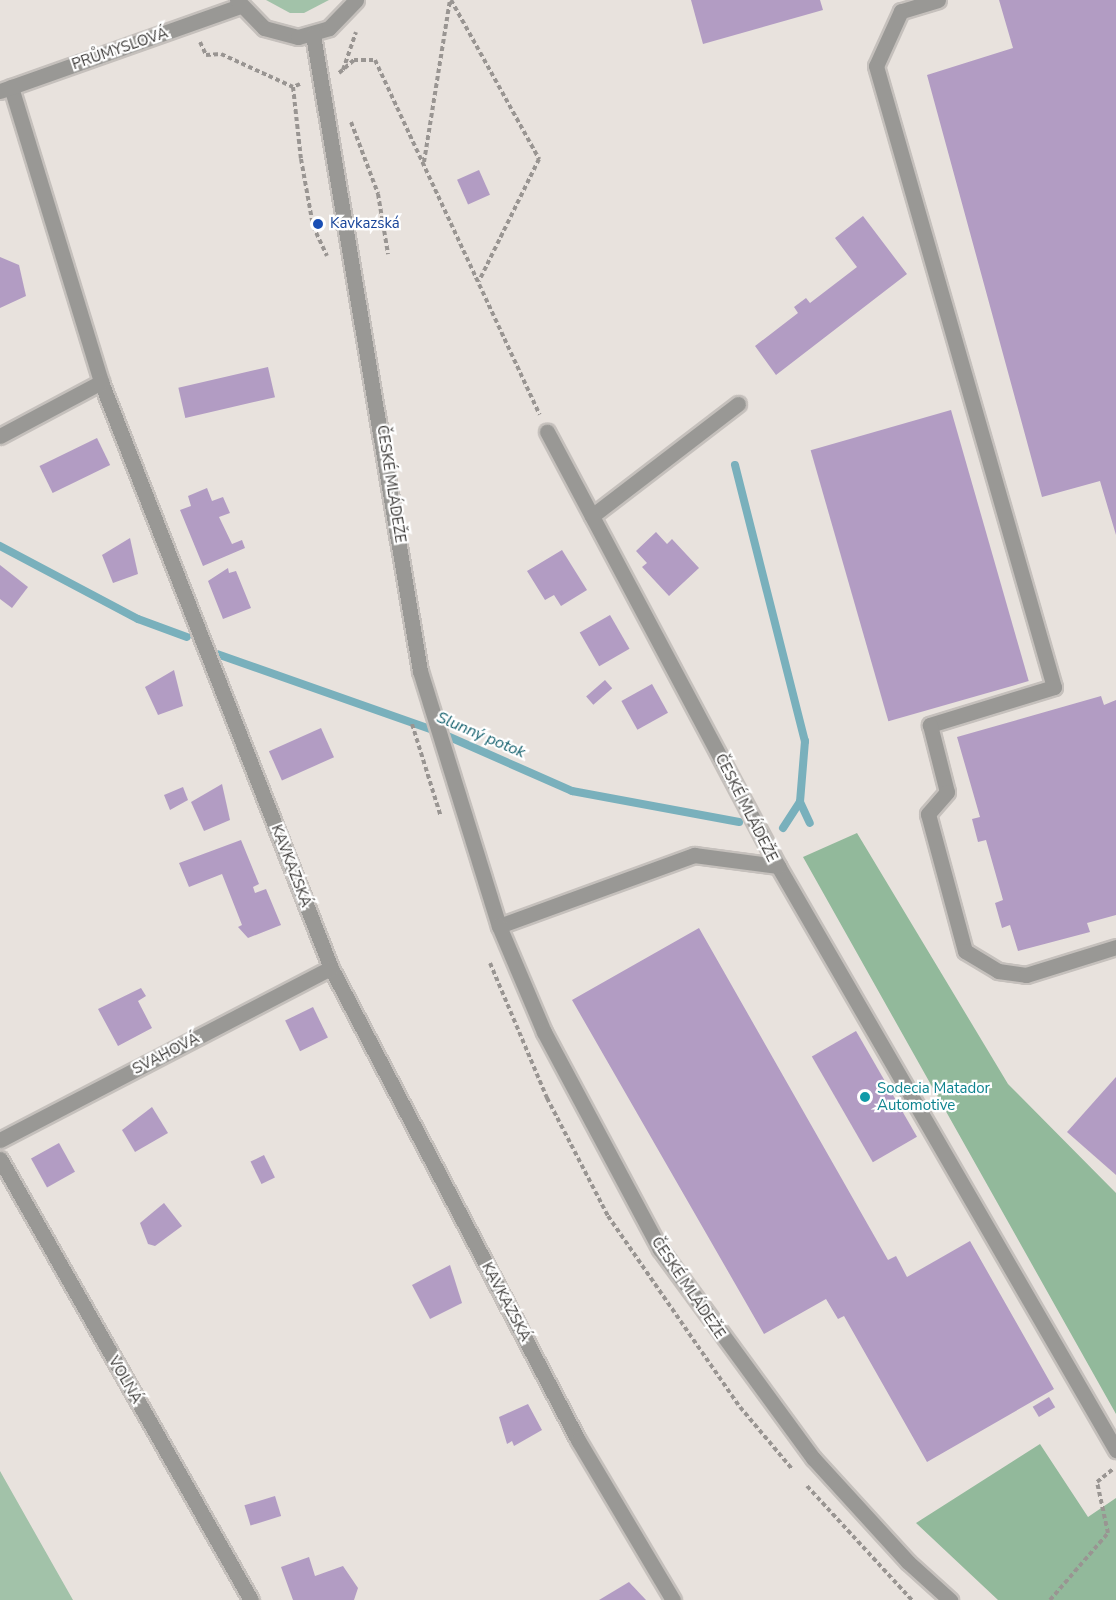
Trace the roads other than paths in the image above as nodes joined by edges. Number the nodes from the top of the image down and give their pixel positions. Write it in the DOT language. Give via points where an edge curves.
graph roads {
  1 [pos="356,0"];
  2 [pos="938,0"];
  3 [pos="239,3"];
  4 [pos="313,35"];
  5 [pos="5,89"];
  6 [pos="101,382"];
  7 [pos="738,404"];
  8 [pos="547,432"];
  9 [pos="0,436"];
  10 [pos="592,516"];
  11 [pos="778,866"];
  12 [pos="500,926"];
  13 [pos="1116,947"];
  14 [pos="331,968"];
  15 [pos="0,1140"];
  16 [pos="0,1159"];
  17 [pos="1116,1450"];
  18 [pos="251,1600"];
  19 [pos="673,1600"];
  20 [pos="950,1600"];
  1 -- 4 [label="street" via="343,18"];
  2 -- 13 [label="street" via="901,10 876,66 1054,687 930,725 947,792 928,814 965,951 998,971 1026,975"];
  3 -- 4 [label="street" via="277,34"];
  3 -- 5 [label="street, PRŮMYSLOVÁ" via="191,25"];
  4 -- 12 [label="street, ČESKÉ MLÁDEŽE" via="427,697 447,770"];
  5 -- 6 [label="street, KAVKAZSKÁ"];
  6 -- 9 [label="street"];
  6 -- 14 [label="street, KAVKAZSKÁ"];
  7 -- 10 [label="street"];
  8 -- 10 [label="street, ČESKÉ MLÁDEŽE"];
  10 -- 11 [label="street, ČESKÉ MLÁDEŽE"];
  11 -- 12 [label="street, ČESKÉ MLÁDEŽE" via="694,855"];
  11 -- 17 [label="street"];
  12 -- 20 [label="street, ČESKÉ MLÁDEŽE" via="544,1032 660,1249 813,1458 908,1563"];
  14 -- 15 [label="street, SVAHOVÁ"];
  14 -- 19 [label="street, KAVKAZSKÁ" via="578,1440"];
  16 -- 18 [label="street, VOLNÁ"];
}
